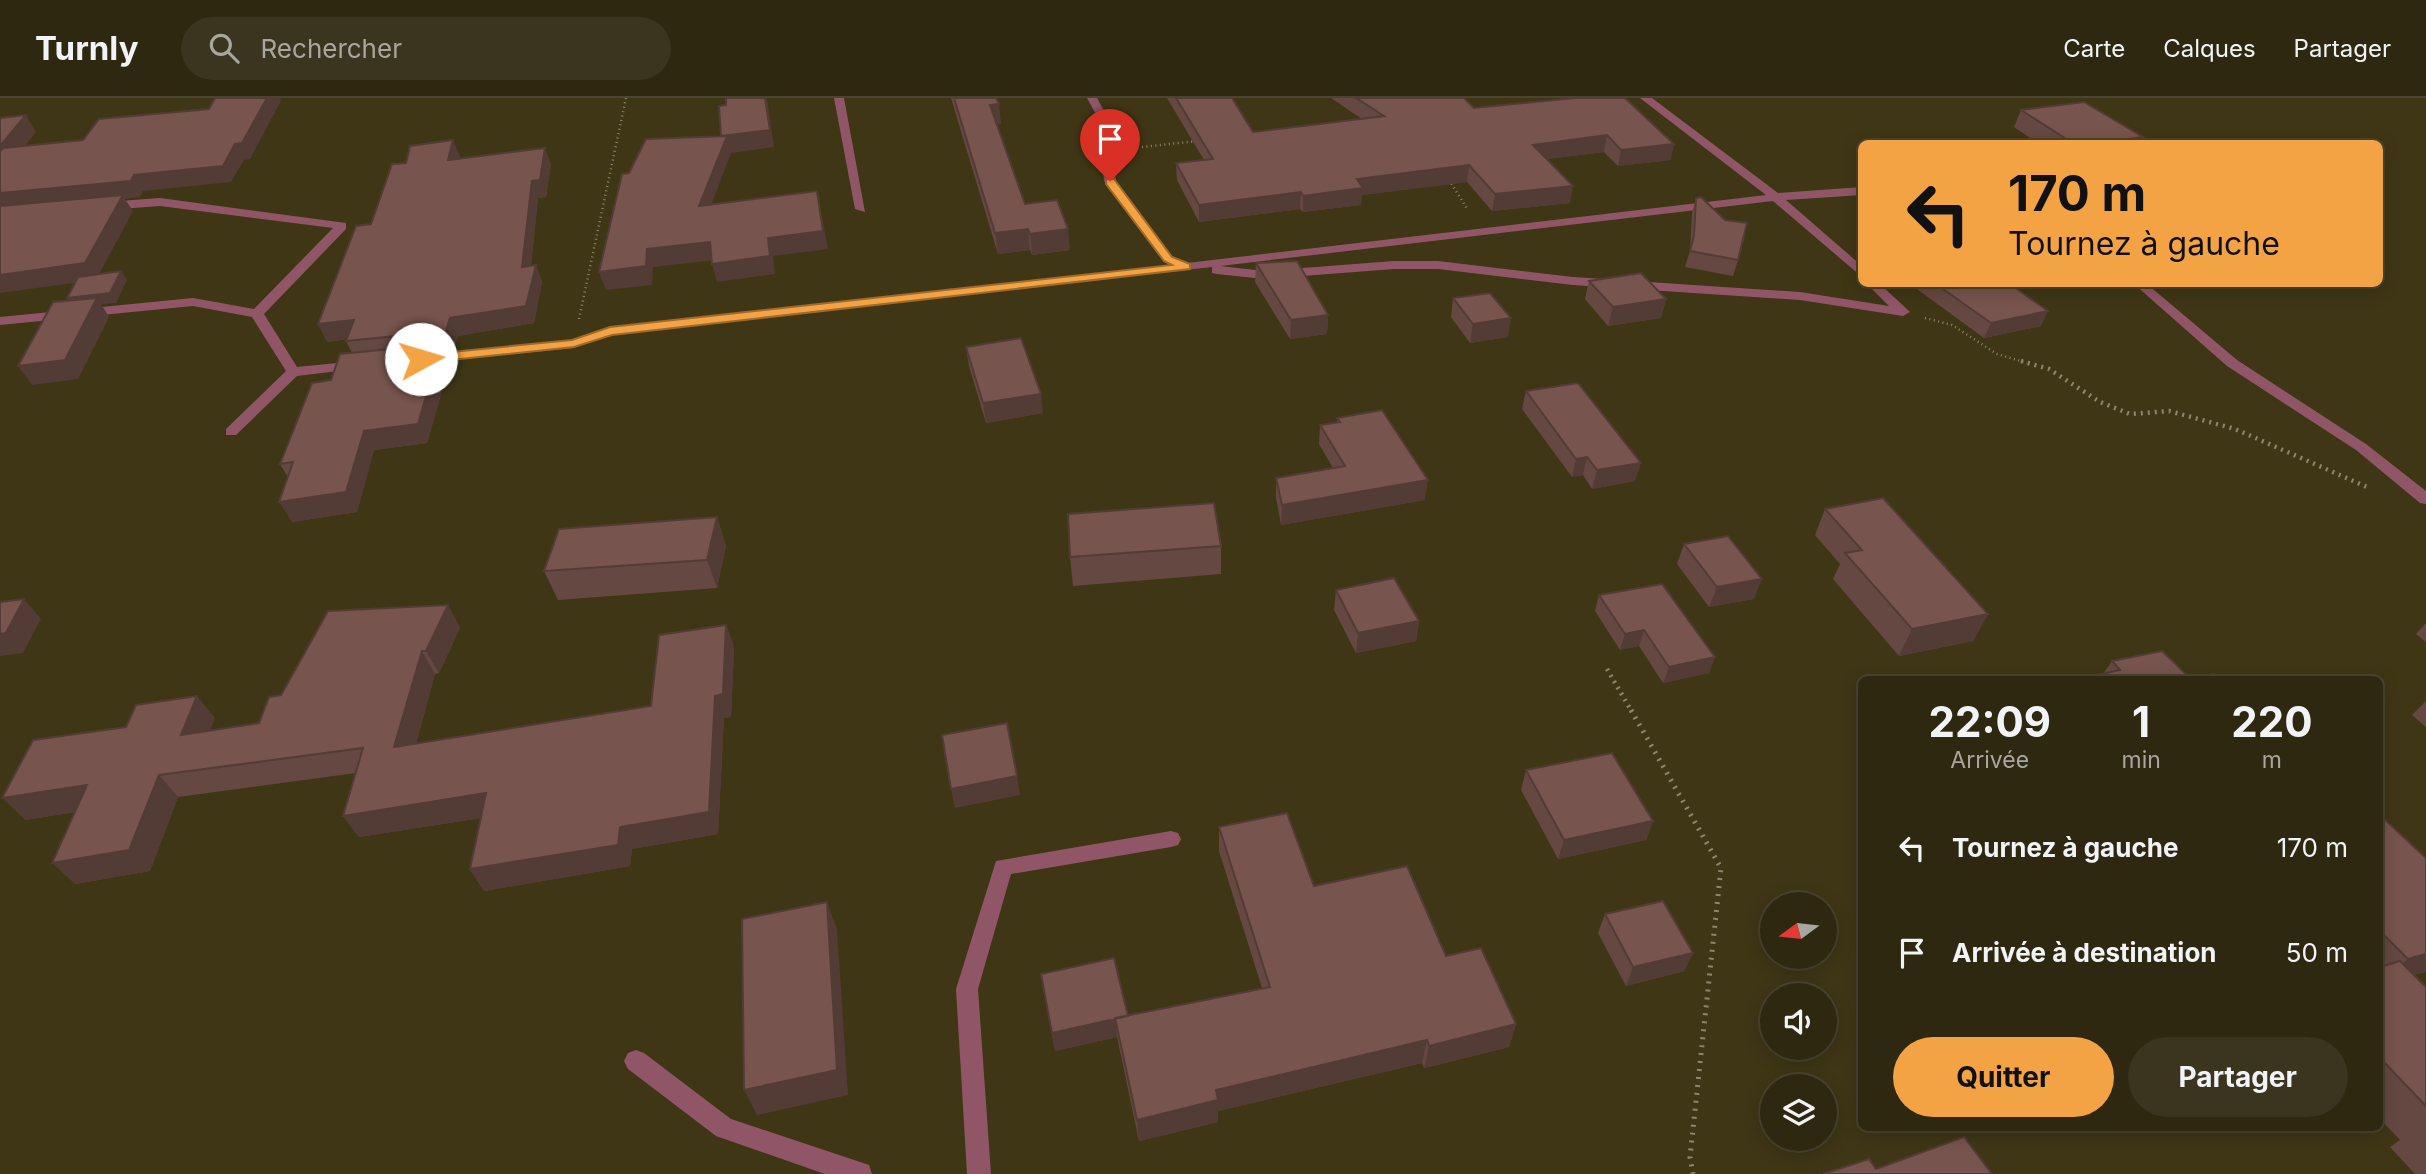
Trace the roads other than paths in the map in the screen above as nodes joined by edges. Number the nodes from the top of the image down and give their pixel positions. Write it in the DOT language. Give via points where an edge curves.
graph roads {
  1 [pos="839,98"];
  2 [pos="1092,98"];
  3 [pos="1645,98"];
  4 [pos="1858,191"];
  5 [pos="1777,197"];
  6 [pos="93,207"];
  7 [pos="861,209"];
  8 [pos="1185,267"];
  9 [pos="1858,269"];
  10 [pos="1876,287"];
  11 [pos="2143,287"];
  12 [pos="257,314"];
  13 [pos="0,321"];
  14 [pos="413,360"];
  15 [pos="373,364"];
  16 [pos="293,372"];
  17 [pos="231,432"];
  18 [pos="2426,499"];
  19 [pos="1171,839"];
  20 [pos="636,1060"];
  21 [pos="860,1174"];
  22 [pos="979,1174"];
  1 -- 7 [label="street"];
  2 -- 8 [label="street" via="1104,120 1110,181 1168,259"];
  3 -- 5 [label="street"];
  4 -- 5 [label="street"];
  5 -- 8 [label="street"];
  5 -- 9 [label="street"];
  6 -- 12 [label="street" via="160,202 342,226"];
  8 -- 10 [label="street" via="1264,275 1438,265 1573,281 1800,296 1903,312"];
  8 -- 14 [label="street" via="610,331 574,344"];
  11 -- 18 [label="street" via="2232,363 2361,447"];
  12 -- 13 [label="street" via="193,302"];
  12 -- 16 [label="street"];
  15 -- 16 [label="street"];
  16 -- 17 [label="street"];
  19 -- 22 [label="street" via="1003,867 967,989"];
  20 -- 21 [label="street" via="723,1128"];
}
